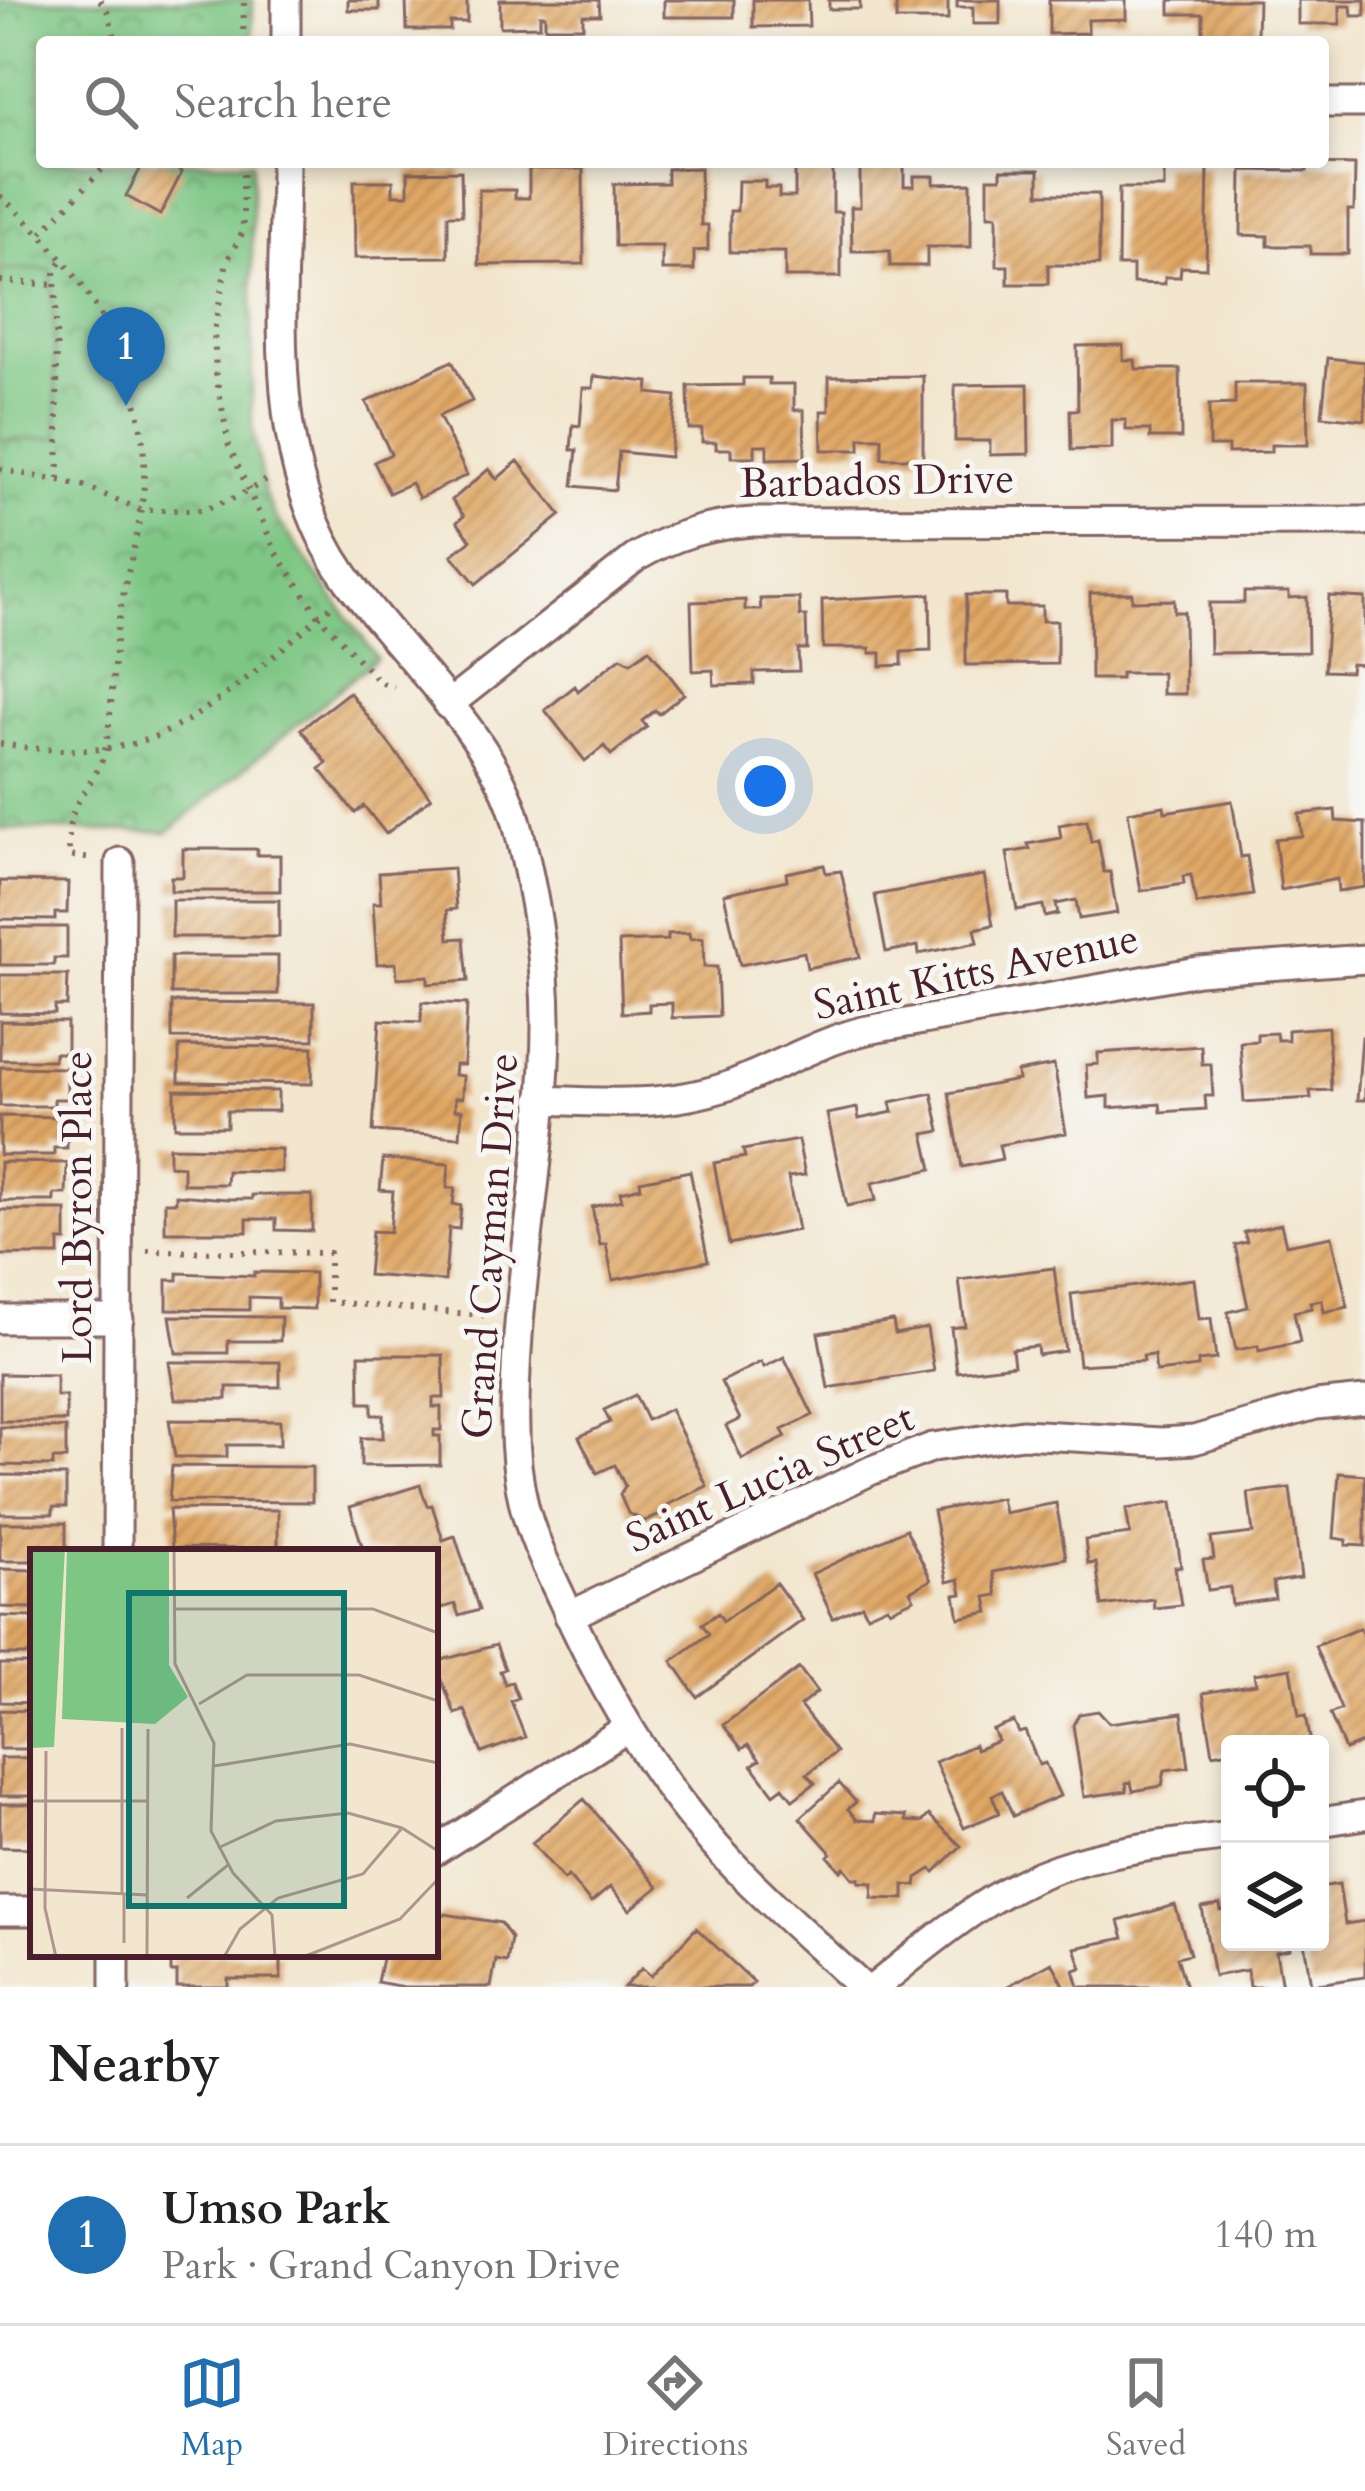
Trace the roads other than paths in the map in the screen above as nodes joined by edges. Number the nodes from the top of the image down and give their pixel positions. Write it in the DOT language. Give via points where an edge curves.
graph roads {
  1 [pos="286,0"];
  2 [pos="286,36"];
  3 [pos="1329,103"];
  4 [pos="1365,103"];
  5 [pos="285,168"];
  6 [pos="1365,521"];
  7 [pos="448,705"];
  8 [pos="120,862"];
  9 [pos="1365,959"];
  10 [pos="541,1100"];
  11 [pos="0,1318"];
  12 [pos="118,1319"];
  13 [pos="1365,1400"];
  14 [pos="117,1549"];
  15 [pos="569,1616"];
  16 [pos="629,1727"];
  17 [pos="1365,1815"];
  18 [pos="1329,1821"];
  19 [pos="1221,1837"];
  20 [pos="438,1849"];
  21 [pos="862,1987"];
  22 [pos="875,1987"];
  1 -- 2 [label="street"];
  3 -- 4 [label="street"];
  5 -- 7 [label="street, Grand Cayman Drive" via="284,373 296,464 313,516 354,587"];
  6 -- 7 [label="street, Barbados Drive" via="713,525 635,558"];
  7 -- 10 [label="street, Grand Cayman Drive" via="515,815 542,951"];
  8 -- 12 [label="street, Lord Byron Place"];
  9 -- 10 [label="street, Saint Kitts Avenue" via="1198,971 867,1030 686,1098"];
  10 -- 15 [label="street, Grand Cayman Drive" via="514,1402 531,1528"];
  11 -- 12 [label="street"];
  12 -- 14 [label="street, Lord Byron Place"];
  13 -- 15 [label="street, Saint Lucia Street" via="1316,1405 1194,1440 1022,1434 933,1447"];
  15 -- 16 [label="street, Grand Cayman Drive"];
  16 -- 20 [label="street"];
  16 -- 21 [label="street, Grand Cayman Drive" via="736,1868"];
  17 -- 18 [label="street"];
  19 -- 22 [label="street" via="1038,1875 978,1908"];
}
